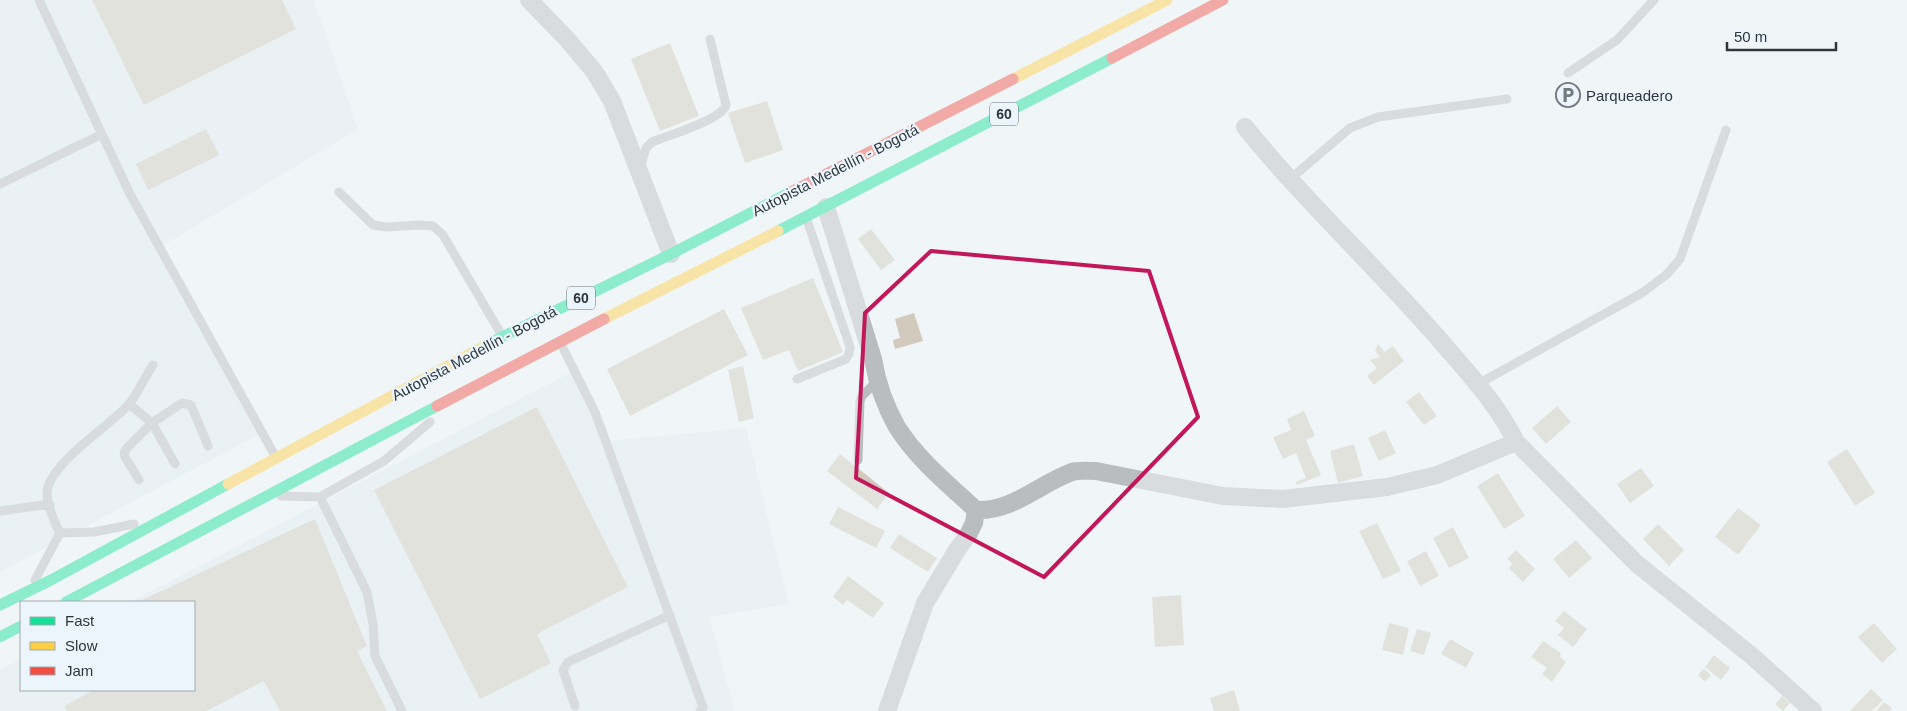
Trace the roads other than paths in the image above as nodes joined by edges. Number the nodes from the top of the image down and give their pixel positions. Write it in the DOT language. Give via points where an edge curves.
graph roads {
  1 [pos="39,0"];
  2 [pos="529,0"];
  3 [pos="1167,0"];
  4 [pos="1224,0"];
  5 [pos="1654,0"];
  6 [pos="710,39"];
  7 [pos="1568,73"];
  8 [pos="1507,99"];
  9 [pos="1244,127"];
  10 [pos="1726,130"];
  11 [pos="102,134"];
  12 [pos="639,170"];
  13 [pos="1290,180"];
  14 [pos="0,184"];
  15 [pos="338,192"];
  16 [pos="826,207"];
  17 [pos="806,217"];
  18 [pos="671,254"];
  19 [pos="503,336"];
  20 [pos="560,340"];
  21 [pos="153,365"];
  22 [pos="797,379"];
  23 [pos="877,381"];
  24 [pos="1478,384"];
  25 [pos="469,390"];
  26 [pos="129,404"];
  27 [pos="152,424"];
  28 [pos="1516,442"];
  29 [pos="208,446"];
  30 [pos="276,457"];
  31 [pos="858,460"];
  32 [pos="175,464"];
  33 [pos="140,480"];
  34 [pos="264,496"];
  35 [pos="320,497"];
  36 [pos="50,504"];
  37 [pos="976,510"];
  38 [pos="0,511"];
  39 [pos="171,516"];
  40 [pos="60,534"];
  41 [pos="29,591"];
  42 [pos="68,601"];
  43 [pos="0,605"];
  44 [pos="670,615"];
  45 [pos="20,627"];
  46 [pos="0,637"];
  47 [pos="575,706"];
  48 [pos="402,711"];
  49 [pos="700,711"];
  50 [pos="887,711"];
  51 [pos="1813,711"];
  1 -- 11 [label="lane"];
  2 -- 12 [label="street" via="594,71 612,101"];
  3 -- 18 [label="highway, Autopista Medellín - Bogotá / 60"];
  4 -- 16 [label="highway, Autopista Medellín - Bogotá / 60"];
  5 -- 7 [label="lane" via="1617,40"];
  6 -- 12 [label="lane" via="725,109 649,144"];
  8 -- 13 [label="lane" via="1378,118 1350,128"];
  9 -- 13 [label="street"];
  10 -- 24 [label="lane" via="1680,259 1666,275 1642,293"];
  11 -- 14 [label="lane"];
  11 -- 30 [label="lane" via="130,194"];
  12 -- 18 [label="street"];
  13 -- 24 [label="street" via="1398,293"];
  15 -- 19 [label="lane" via="374,225 433,226 443,235"];
  16 -- 17 [label="highway, Autopista Medellín - Bogotá / 60"];
  16 -- 23 [label="street"];
  17 -- 20 [label="highway, Autopista Medellín - Bogotá / 60"];
  17 -- 22 [label="lane" via="850,347 846,359"];
  18 -- 19 [label="highway, Autopista Medellín - Bogotá / 60"];
  19 -- 30 [label="highway, Autopista Medellín - Bogotá / 60"];
  20 -- 25 [label="highway, Autopista Medellín - Bogotá / 60"];
  20 -- 44 [label="lane" via="595,412"];
  21 -- 26 [label="lane"];
  23 -- 31 [label="lane" via="860,401"];
  23 -- 37 [label="street" via="898,427 919,454"];
  24 -- 28 [label="street" via="1506,421"];
  25 -- 34 [label="highway, Autopista Medellín - Bogotá / 60"];
  25 -- 35 [label="lane" via="384,460"];
  26 -- 27 [label="lane"];
  26 -- 36 [label="lane" via="59,468 51,479 47,494"];
  27 -- 29 [label="lane" via="186,402 191,405"];
  27 -- 32 [label="lane"];
  27 -- 33 [label="lane" via="124,453"];
  28 -- 37 [label="street" via="1437,475 1387,487 1283,499 1253,498 1223,496 1096,471 1074,472 1003,508"];
  28 -- 51 [label="street" via="1637,564 1752,656"];
  30 -- 39 [label="highway, Autopista Medellín - Bogotá / 60"];
  34 -- 35 [label="lane"];
  34 -- 42 [label="highway, Autopista Medellín - Bogotá / 60"];
  35 -- 48 [label="lane" via="367,592 375,656"];
  36 -- 38 [label="lane"];
  36 -- 40 [label="lane"];
  37 -- 50 [label="street" via="968,535 925,603"];
  39 -- 40 [label="lane" via="94,532"];
  39 -- 41 [label="highway, Autopista Medellín - Bogotá / 60"];
  40 -- 41 [label="lane"];
  41 -- 43 [label="highway, Autopista Medellín - Bogotá / 60"];
  44 -- 47 [label="lane" via="568,662 563,670"];
  44 -- 49 [label="lane" via="703,707"];
  45 -- 46 [label="highway"];
}
